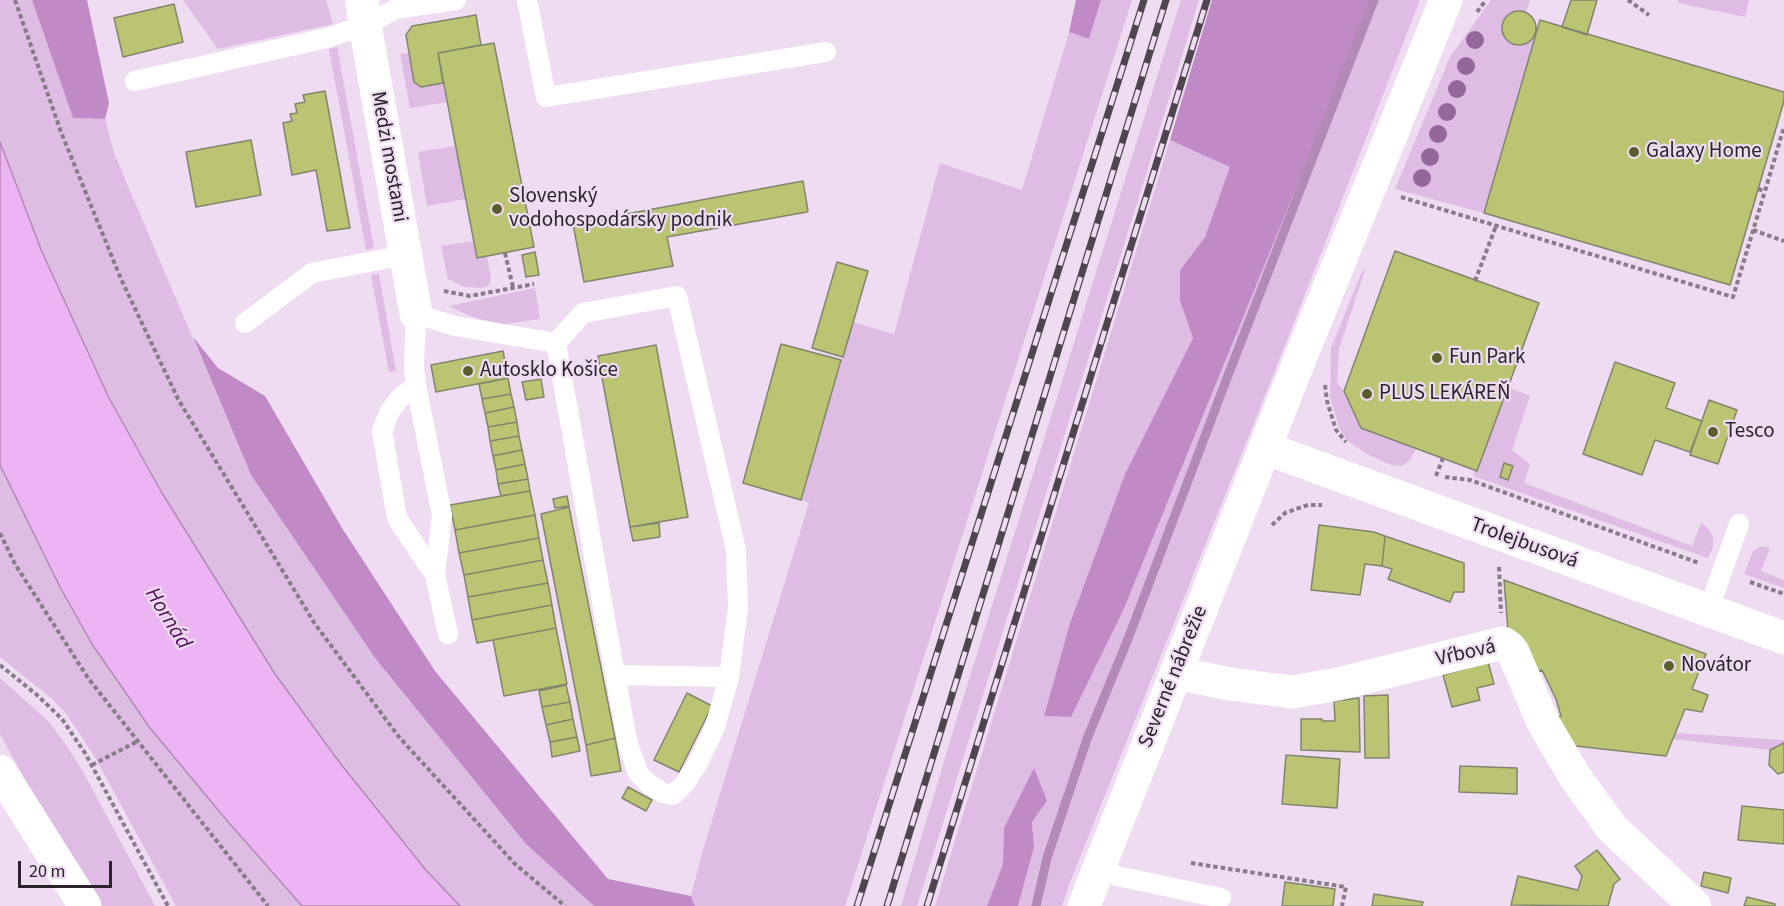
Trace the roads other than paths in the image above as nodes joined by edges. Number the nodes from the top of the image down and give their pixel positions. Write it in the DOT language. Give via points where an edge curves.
graph roads {
  1 [pos="456,0"];
  2 [pos="527,0"];
  3 [pos="1466,9"];
  4 [pos="363,12"];
  5 [pos="1440,14"];
  6 [pos="826,52"];
  7 [pos="135,81"];
  8 [pos="411,285"];
  9 [pos="245,323"];
  10 [pos="556,343"];
  11 [pos="416,385"];
  12 [pos="1265,448"];
  13 [pos="1739,524"];
  14 [pos="435,574"];
  15 [pos="1708,610"];
  16 [pos="448,634"];
  17 [pos="1784,638"];
  18 [pos="1177,673"];
  19 [pos="615,675"];
  20 [pos="729,677"];
  21 [pos="0,771"];
  22 [pos="1098,868"];
  23 [pos="1221,898"];
  24 [pos="85,906"];
  25 [pos="1084,906"];
  26 [pos="1695,906"];
  1 -- 4 [label="lane"];
  2 -- 6 [label="lane" via="546,97"];
  3 -- 5 [label="street, Severné nábrežie"];
  4 -- 7 [label="lane" via="327,38"];
  4 -- 8 [label="street, Medzi mostami"];
  5 -- 12 [label="street, Severné nábrežie"];
  8 -- 9 [label="lane" via="312,273"];
  8 -- 10 [label="lane" via="454,326"];
  8 -- 11 [label="lane"];
  10 -- 19 [label="lane"];
  10 -- 20 [label="lane" via="583,313 677,296 736,550 738,608"];
  11 -- 14 [label="lane" via="442,514"];
  11 -- 14 [label="lane" via="390,411 382,431 398,518"];
  12 -- 15 [label="street, Trolejbusová"];
  12 -- 18 [label="street, Severné nábrežie"];
  13 -- 15 [label="lane"];
  14 -- 16 [label="lane"];
  15 -- 17 [label="street, Trolejbusová"];
  18 -- 22 [label="street, Severné nábrežie"];
  18 -- 26 [label="street, Vŕbová" via="1292,692 1503,644 1513,652 1543,722 1575,777 1612,828"];
  19 -- 20 [label="lane"];
  19 -- 20 [label="lane" via="628,744 638,773 663,793 673,795 698,763 715,727"];
  21 -- 24 [label="street"];
  22 -- 23 [label="lane" via="1117,876"];
  22 -- 25 [label="street, Severné nábrežie"];
}
